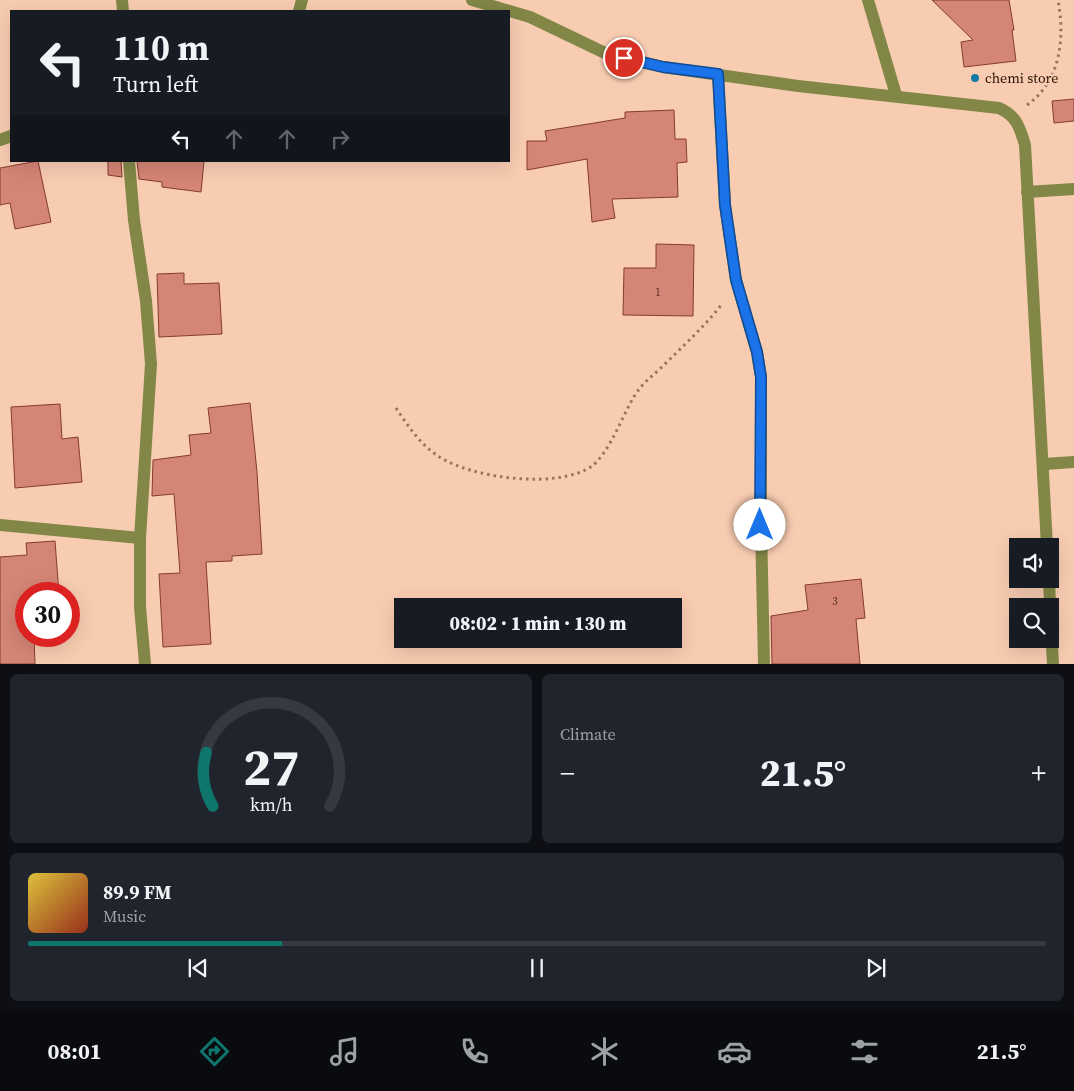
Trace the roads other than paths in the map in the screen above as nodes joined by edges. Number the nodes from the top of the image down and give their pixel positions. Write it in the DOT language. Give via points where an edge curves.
graph roads {
  1 [pos="472,0"];
  2 [pos="868,0"];
  3 [pos="503,5"];
  4 [pos="718,74"];
  5 [pos="896,95"];
  6 [pos="129,162"];
  7 [pos="1074,189"];
  8 [pos="1027,192"];
  9 [pos="1074,462"];
  10 [pos="1044,464"];
  11 [pos="0,525"];
  12 [pos="140,538"];
  13 [pos="1047,538"];
  14 [pos="1052,648"];
  15 [pos="145,664"];
  16 [pos="764,664"];
  17 [pos="1053,664"];
  1 -- 3 [label="street"];
  2 -- 5 [label="street"];
  3 -- 4 [label="street" via="605,54 663,67"];
  4 -- 5 [label="street" via="798,86"];
  4 -- 16 [label="street" via="725,205 736,280 761,377 760,525"];
  5 -- 8 [label="street" via="999,108 1012,116 1019,124 1025,145"];
  6 -- 12 [label="street" via="151,364"];
  7 -- 8 [label="street"];
  8 -- 10 [label="street"];
  9 -- 10 [label="street"];
  10 -- 13 [label="street"];
  11 -- 12 [label="street"];
  12 -- 15 [label="street" via="140,608"];
  14 -- 17 [label="street"];
}
